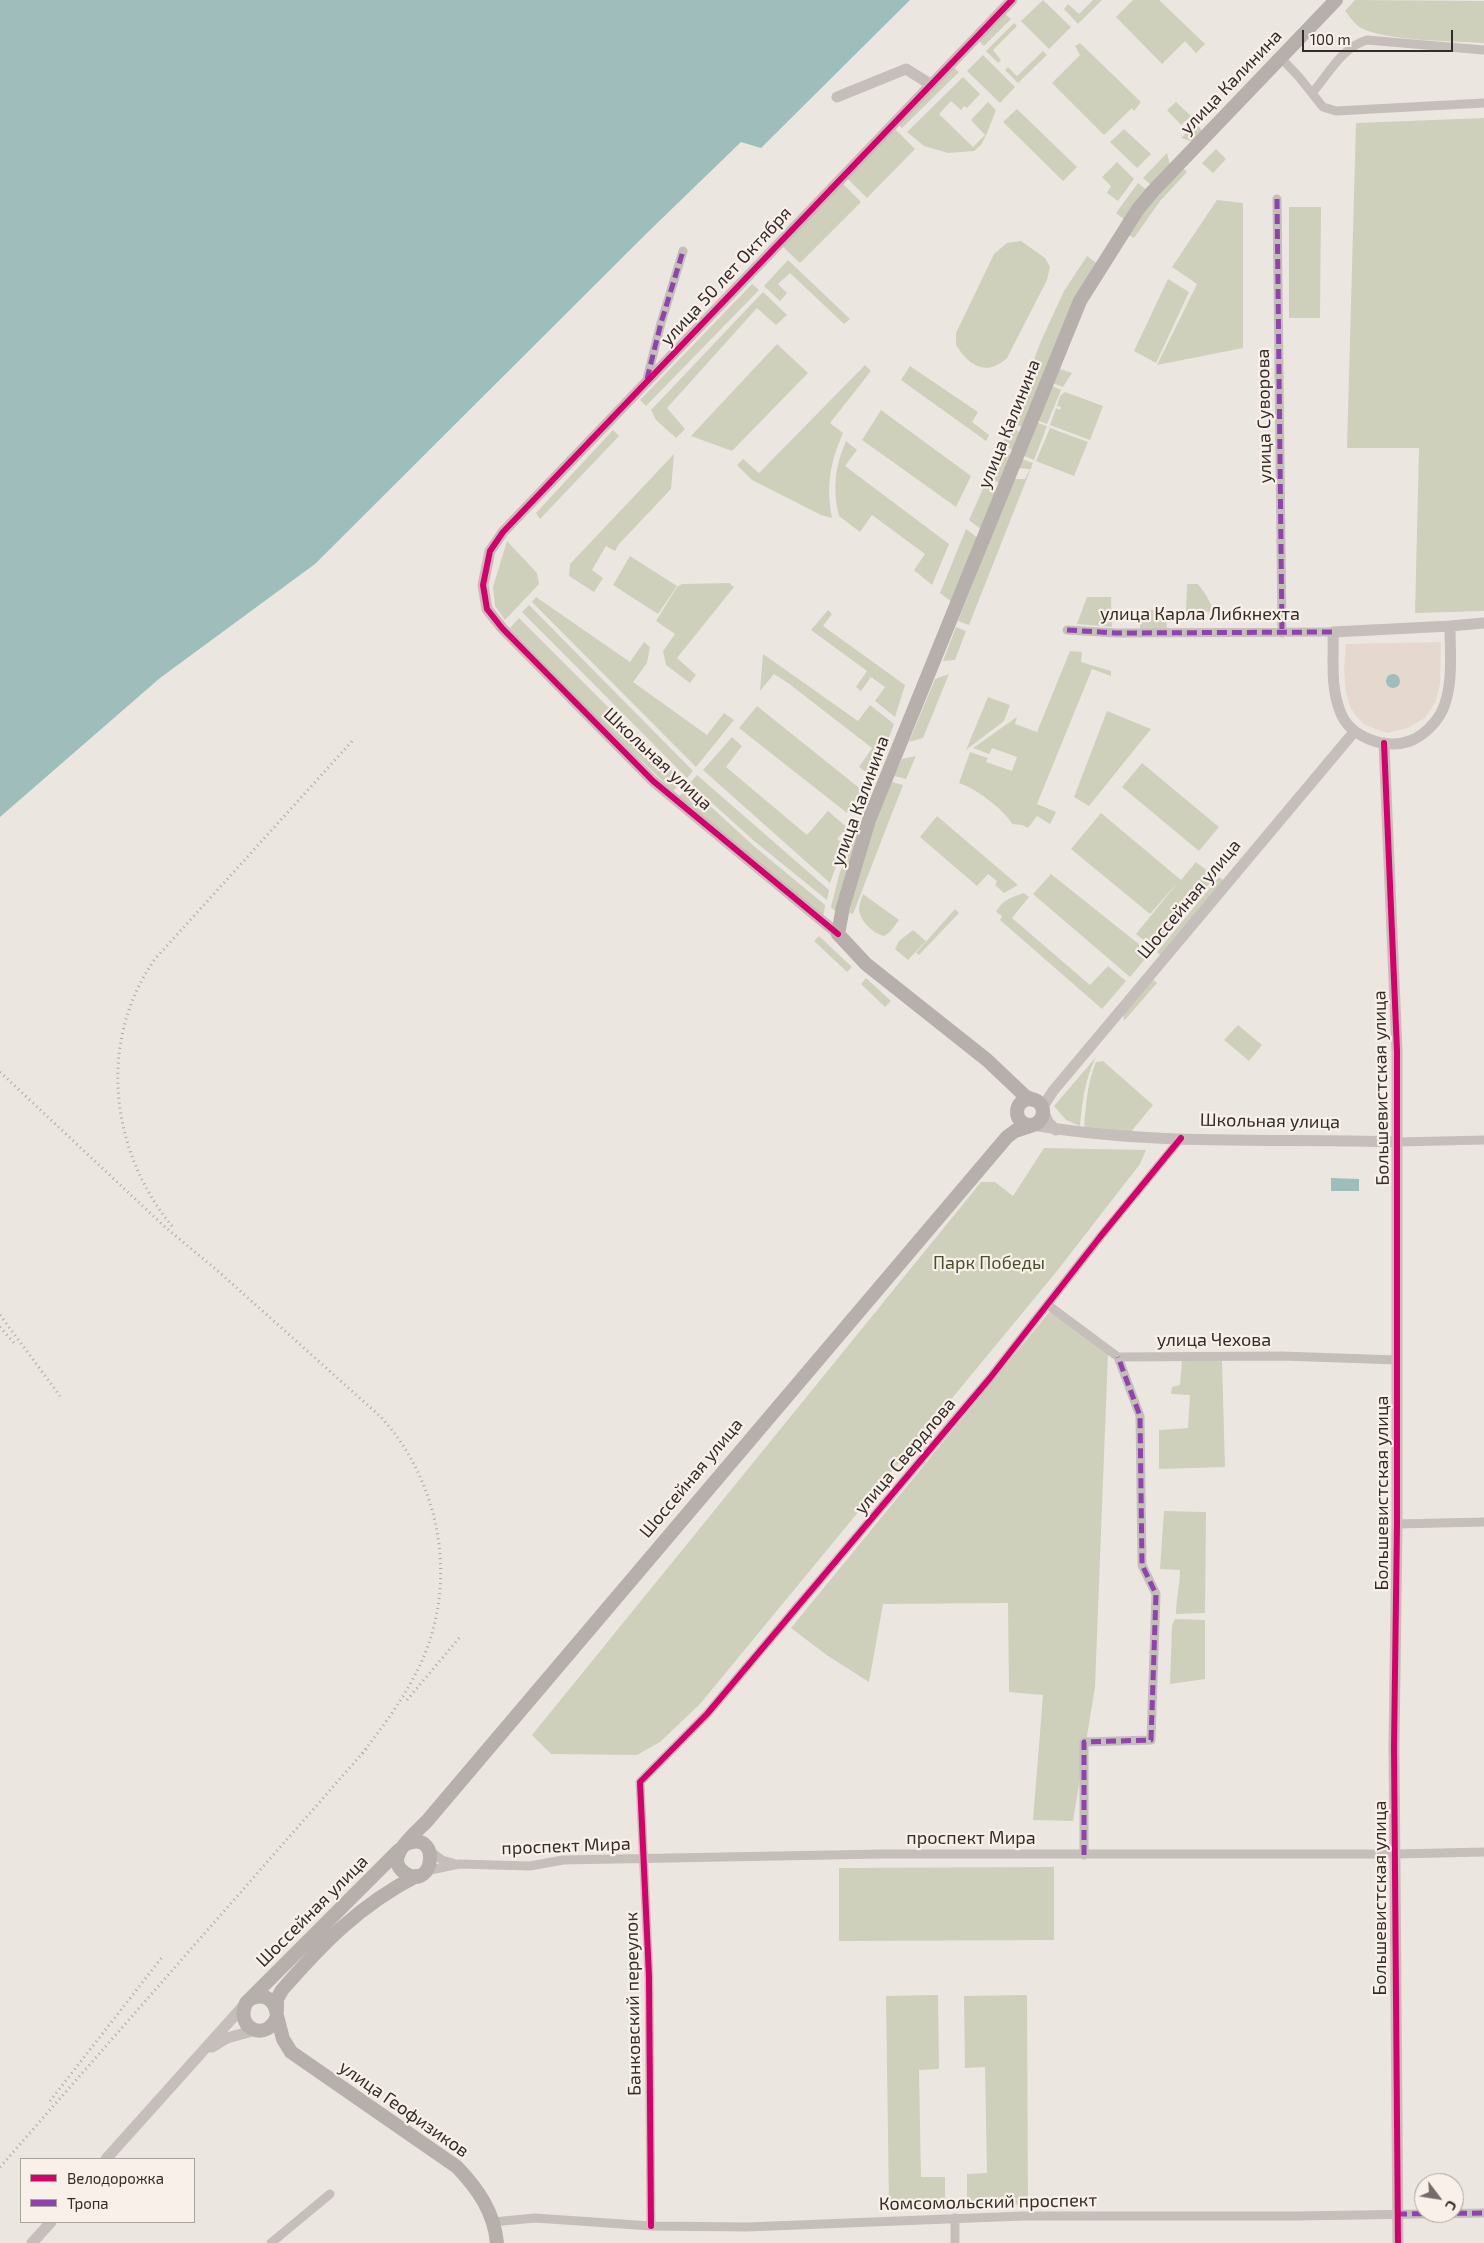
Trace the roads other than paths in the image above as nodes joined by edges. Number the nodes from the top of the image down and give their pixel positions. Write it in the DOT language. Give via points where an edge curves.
graph roads {
  1 [pos="1012,0"];
  2 [pos="1336,0"];
  3 [pos="1484,50"];
  4 [pos="1281,58"];
  5 [pos="930,84"];
  6 [pos="1312,93"];
  7 [pos="836,98"];
  8 [pos="1484,103"];
  9 [pos="1277,199"];
  10 [pos="683,251"];
  11 [pos="646,383"];
  12 [pos="483,585"];
  13 [pos="1484,623"];
  14 [pos="1450,626"];
  15 [pos="1067,630"];
  16 [pos="1333,632"];
  17 [pos="1282,633"];
  18 [pos="1354,732"];
  19 [pos="1384,743"];
  20 [pos="838,934"];
  21 [pos="1012,1084"];
  22 [pos="1038,1104"];
  23 [pos="1017,1110"];
  24 [pos="1033,1125"];
  25 [pos="1056,1130"];
  26 [pos="1007,1136"];
  27 [pos="1181,1138"];
  28 [pos="1484,1140"];
  29 [pos="1398,1142"];
  30 [pos="1048,1305"];
  31 [pos="1118,1357"];
  32 [pos="1397,1360"];
  33 [pos="1484,1522"];
  34 [pos="1397,1524"];
  35 [pos="640,1782"];
  36 [pos="426,1821"];
  37 [pos="402,1847"];
  38 [pos="429,1850"];
  39 [pos="1484,1852"];
  40 [pos="1396,1854"];
  41 [pos="1084,1855"];
  42 [pos="645,1859"];
  43 [pos="458,1864"];
  44 [pos="421,1874"];
  45 [pos="248,2001"];
  46 [pos="277,2013"];
  47 [pos="256,2030"];
  48 [pos="291,2052"];
  49 [pos="200,2055"];
  50 [pos="107,2158"];
  51 [pos="330,2194"];
  52 [pos="1484,2213"];
  53 [pos="1397,2214"];
  54 [pos="955,2218"];
  55 [pos="493,2222"];
  56 [pos="50,2223"];
  57 [pos="651,2226"];
  58 [pos="32,2243"];
  59 [pos="271,2243"];
  60 [pos="497,2243"];
  61 [pos="955,2243"];
  62 [pos="1398,2243"];
  1 -- 5 [label="street, улица 50 лет Октября"];
  2 -- 4 [label="main road, улица Калинина"];
  3 -- 6 [label="street" via="1366,40 1346,51"];
  4 -- 6 [label="street"];
  4 -- 20 [label="main road, улица Калинина" via="1138,209 1080,301 876,801 842,907"];
  5 -- 7 [label="street" via="906,69"];
  5 -- 11 [label="street, улица 50 лет Октября"];
  6 -- 8 [label="street" via="1323,107 1336,111"];
  9 -- 17 [label="street, улица Суворова"];
  10 -- 11 [label="street"];
  11 -- 12 [label="street, улица 50 лет Октября" via="502,532 490,551"];
  12 -- 20 [label="street, Школьная улица" via="487,609 502,628 653,780"];
  13 -- 14 [label="street"];
  14 -- 16 [label="street"];
  14 -- 19 [label="street" via="1449,683 1442,711 1424,733 1409,741"];
  15 -- 17 [label="street, улица Карла Либкнехта"];
  16 -- 17 [label="street, улица Карла Либкнехта"];
  16 -- 18 [label="street" via="1333,688 1340,714"];
  18 -- 19 [label="street"];
  18 -- 22 [label="street, Шоссейная улица"];
  19 -- 29 [label="street, Большевистская улица"];
  20 -- 21 [label="main road, Школьная улица" via="866,964 987,1060"];
  21 -- 22 [label="main road, Школьная улица"];
  21 -- 23 [label="main road"];
  22 -- 23 [label="main road" via="1025,1100"];
  22 -- 24 [label="main road" via="1042,1116"];
  22 -- 25 [label="street"];
  23 -- 24 [label="main road" via="1022,1122"];
  23 -- 26 [label="main road"];
  24 -- 25 [label="street, Школьная улица"];
  24 -- 26 [label="main road"];
  25 -- 27 [label="street, Школьная улица"];
  26 -- 36 [label="main road, Шоссейная улица"];
  27 -- 29 [label="street, Школьная улица"];
  27 -- 30 [label="street, улица Свердлова"];
  28 -- 29 [label="street, Школьная улица"];
  29 -- 32 [label="street, Большевистская улица"];
  30 -- 31 [label="street"];
  30 -- 35 [label="street, улица Свердлова" via="707,1714"];
  31 -- 32 [label="street, улица Чехова" via="1282,1356"];
  31 -- 41 [label="street" via="1140,1416 1142,1564 1156,1594 1151,1740 1084,1742"];
  32 -- 34 [label="street, Большевистская улица"];
  33 -- 34 [label="street"];
  34 -- 40 [label="street, Большевистская улица"];
  35 -- 42 [label="street, Банковский переулок"];
  36 -- 37 [label="main road, Шоссейная улица"];
  36 -- 38 [label="main road" via="425,1838"];
  37 -- 38 [label="main road" via="415,1842"];
  37 -- 44 [label="main road" via="397,1859 400,1870 410,1876"];
  37 -- 45 [label="main road, Шоссейная улица"];
  38 -- 43 [label="street, проспект Мира" via="442,1860"];
  38 -- 44 [label="main road" via="431,1861"];
  39 -- 40 [label="street, проспект Мира"];
  40 -- 41 [label="street, проспект Мира"];
  40 -- 53 [label="street, Большевистская улица"];
  41 -- 42 [label="street, проспект Мира" via="883,1854"];
  42 -- 43 [label="street, проспект Мира" via="563,1860 530,1866"];
  42 -- 57 [label="street, Банковский переулок"];
  43 -- 44 [label="street, проспект Мира"];
  44 -- 46 [label="main road, Шоссейная улица" via="373,1902 334,1933 282,1990"];
  45 -- 46 [label="main road" via="266,1997 274,2004"];
  45 -- 47 [label="main road" via="244,2019"];
  45 -- 49 [label="street, Шоссейная улица"];
  46 -- 47 [label="main road" via="275,2021 267,2029"];
  46 -- 48 [label="main road" via="283,2039"];
  47 -- 48 [label="main road, улица Геофизиков"];
  47 -- 49 [label="street, Шоссейная улица" via="227,2038"];
  48 -- 55 [label="main road, улица Геофизиков" via="457,2167 483,2199"];
  49 -- 50 [label="street, Шоссейная улица"];
  51 -- 59 [label="street"];
  52 -- 53 [label="street, Комсомольский проспект"];
  53 -- 54 [label="street, Комсомольский проспект"];
  53 -- 62 [label="street, Большевистская улица"];
  54 -- 57 [label="street, Комсомольский проспект" via="747,2227"];
  54 -- 61 [label="street"];
  55 -- 57 [label="street, Комсомольский проспект" via="535,2218"];
  55 -- 60 [label="main road, улица Геофизиков"];
  56 -- 58 [label="street"];
}
